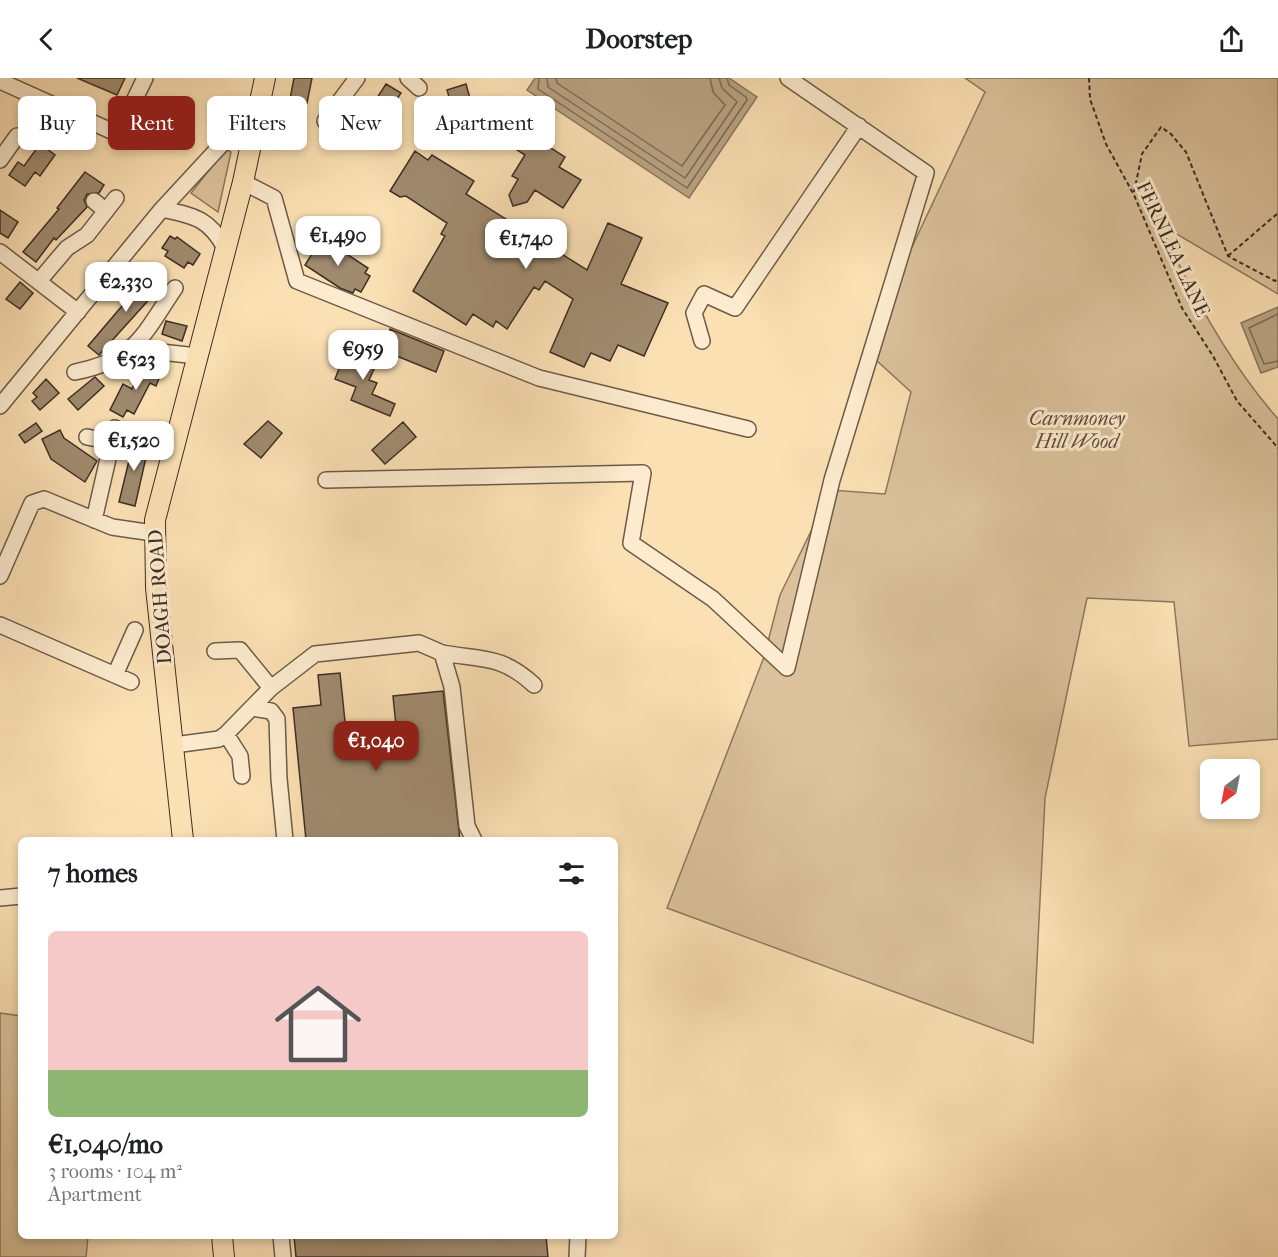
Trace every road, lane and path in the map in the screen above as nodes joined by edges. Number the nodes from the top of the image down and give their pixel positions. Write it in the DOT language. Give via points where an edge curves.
graph roads {
  1 [pos="146,78"];
  2 [pos="265,78"];
  3 [pos="357,78"];
  4 [pos="788,78"];
  5 [pos="1089,78"];
  6 [pos="0,81"];
  7 [pos="261,96"];
  8 [pos="344,96"];
  9 [pos="858,126"];
  10 [pos="17,136"];
  11 [pos="217,150"];
  12 [pos="250,150"];
  13 [pos="0,160"];
  14 [pos="243,182"];
  15 [pos="1134,195"];
  16 [pos="116,198"];
  17 [pos="162,209"];
  18 [pos="1278,213"];
  19 [pos="225,248"];
  20 [pos="0,252"];
  21 [pos="1228,256"];
  22 [pos="1278,278"];
  23 [pos="39,281"];
  24 [pos="175,288"];
  25 [pos="78,312"];
  26 [pos="702,341"];
  27 [pos="134,349"];
  28 [pos="197,356"];
  29 [pos="75,372"];
  30 [pos="0,406"];
  31 [pos="748,429"];
  32 [pos="87,437"];
  33 [pos="1278,448"];
  34 [pos="326,480"];
  35 [pos="94,520"];
  36 [pos="153,534"];
  37 [pos="0,576"];
  38 [pos="0,625"];
  39 [pos="135,630"];
  40 [pos="215,651"];
  41 [pos="442,653"];
  42 [pos="115,675"];
  43 [pos="131,682"];
  44 [pos="534,685"];
  45 [pos="271,688"];
  46 [pos="252,708"];
  47 [pos="226,734"];
  48 [pos="174,745"];
  49 [pos="242,776"];
  50 [pos="183,837"];
  51 [pos="285,837"];
  52 [pos="472,837"];
  53 [pos="18,896"];
  54 [pos="0,898"];
  55 [pos="222,1239"];
  56 [pos="280,1239"];
  57 [pos="578,1239"];
  58 [pos="224,1257"];
  59 [pos="283,1257"];
  60 [pos="577,1257"];
  1 -- 6 [label="street" via="118,134"];
  2 -- 7 [label="main road, DOAGH ROAD"];
  3 -- 8 [label="street"];
  4 -- 9 [label="street"];
  5 -- 15 [label="path, FERNLEA LANE" via="1090,99 1106,144"];
  9 -- 26 [label="street" via="735,308 705,294 694,313"];
  9 -- 34 [label="street" via="926,173 832,480 787,668 713,599 631,543 643,473"];
  10 -- 13 [label="street"];
  11 -- 17 [label="street"];
  12 -- 14 [label="main road, DOAGH ROAD"];
  14 -- 19 [label="main road, DOAGH ROAD"];
  14 -- 31 [label="street" via="274,198 297,281 539,378"];
  15 -- 21 [label="path" via="1142,154 1161,128 1186,152"];
  15 -- 33 [label="path, FERNLEA LANE" via="1182,308 1237,400"];
  16 -- 23 [label="street" via="100,206 87,235 67,248"];
  17 -- 19 [label="street" via="189,214 208,224"];
  17 -- 25 [label="street"];
  18 -- 21 [label="path"];
  19 -- 28 [label="main road, DOAGH ROAD"];
  20 -- 23 [label="street"];
  21 -- 22 [label="path" via="1260,275 1275,281"];
  23 -- 25 [label="street"];
  24 -- 27 [label="street"];
  25 -- 30 [label="street"];
  27 -- 28 [label="street"];
  27 -- 29 [label="street" via="99,368"];
  28 -- 36 [label="main road, DOAGH ROAD"];
  32 -- 35 [label="street" via="114,435"];
  35 -- 36 [label="street"];
  35 -- 37 [label="street" via="44,499 36,500"];
  36 -- 48 [label="main road, DOAGH ROAD"];
  38 -- 42 [label="street"];
  39 -- 42 [label="street"];
  40 -- 45 [label="street" via="240,650"];
  41 -- 44 [label="street" via="501,661 519,670"];
  41 -- 45 [label="street" via="419,643 315,654"];
  41 -- 52 [label="street" via="452,687 467,826"];
  42 -- 43 [label="street"];
  45 -- 46 [label="street"];
  46 -- 47 [label="street"];
  46 -- 51 [label="street" via="271,711 277,720"];
  47 -- 48 [label="street" via="219,739"];
  47 -- 49 [label="street" via="240,756"];
  48 -- 50 [label="main road, DOAGH ROAD"];
  53 -- 54 [label="street"];
  55 -- 58 [label="main road"];
  56 -- 59 [label="street"];
  57 -- 60 [label="street"];
}
